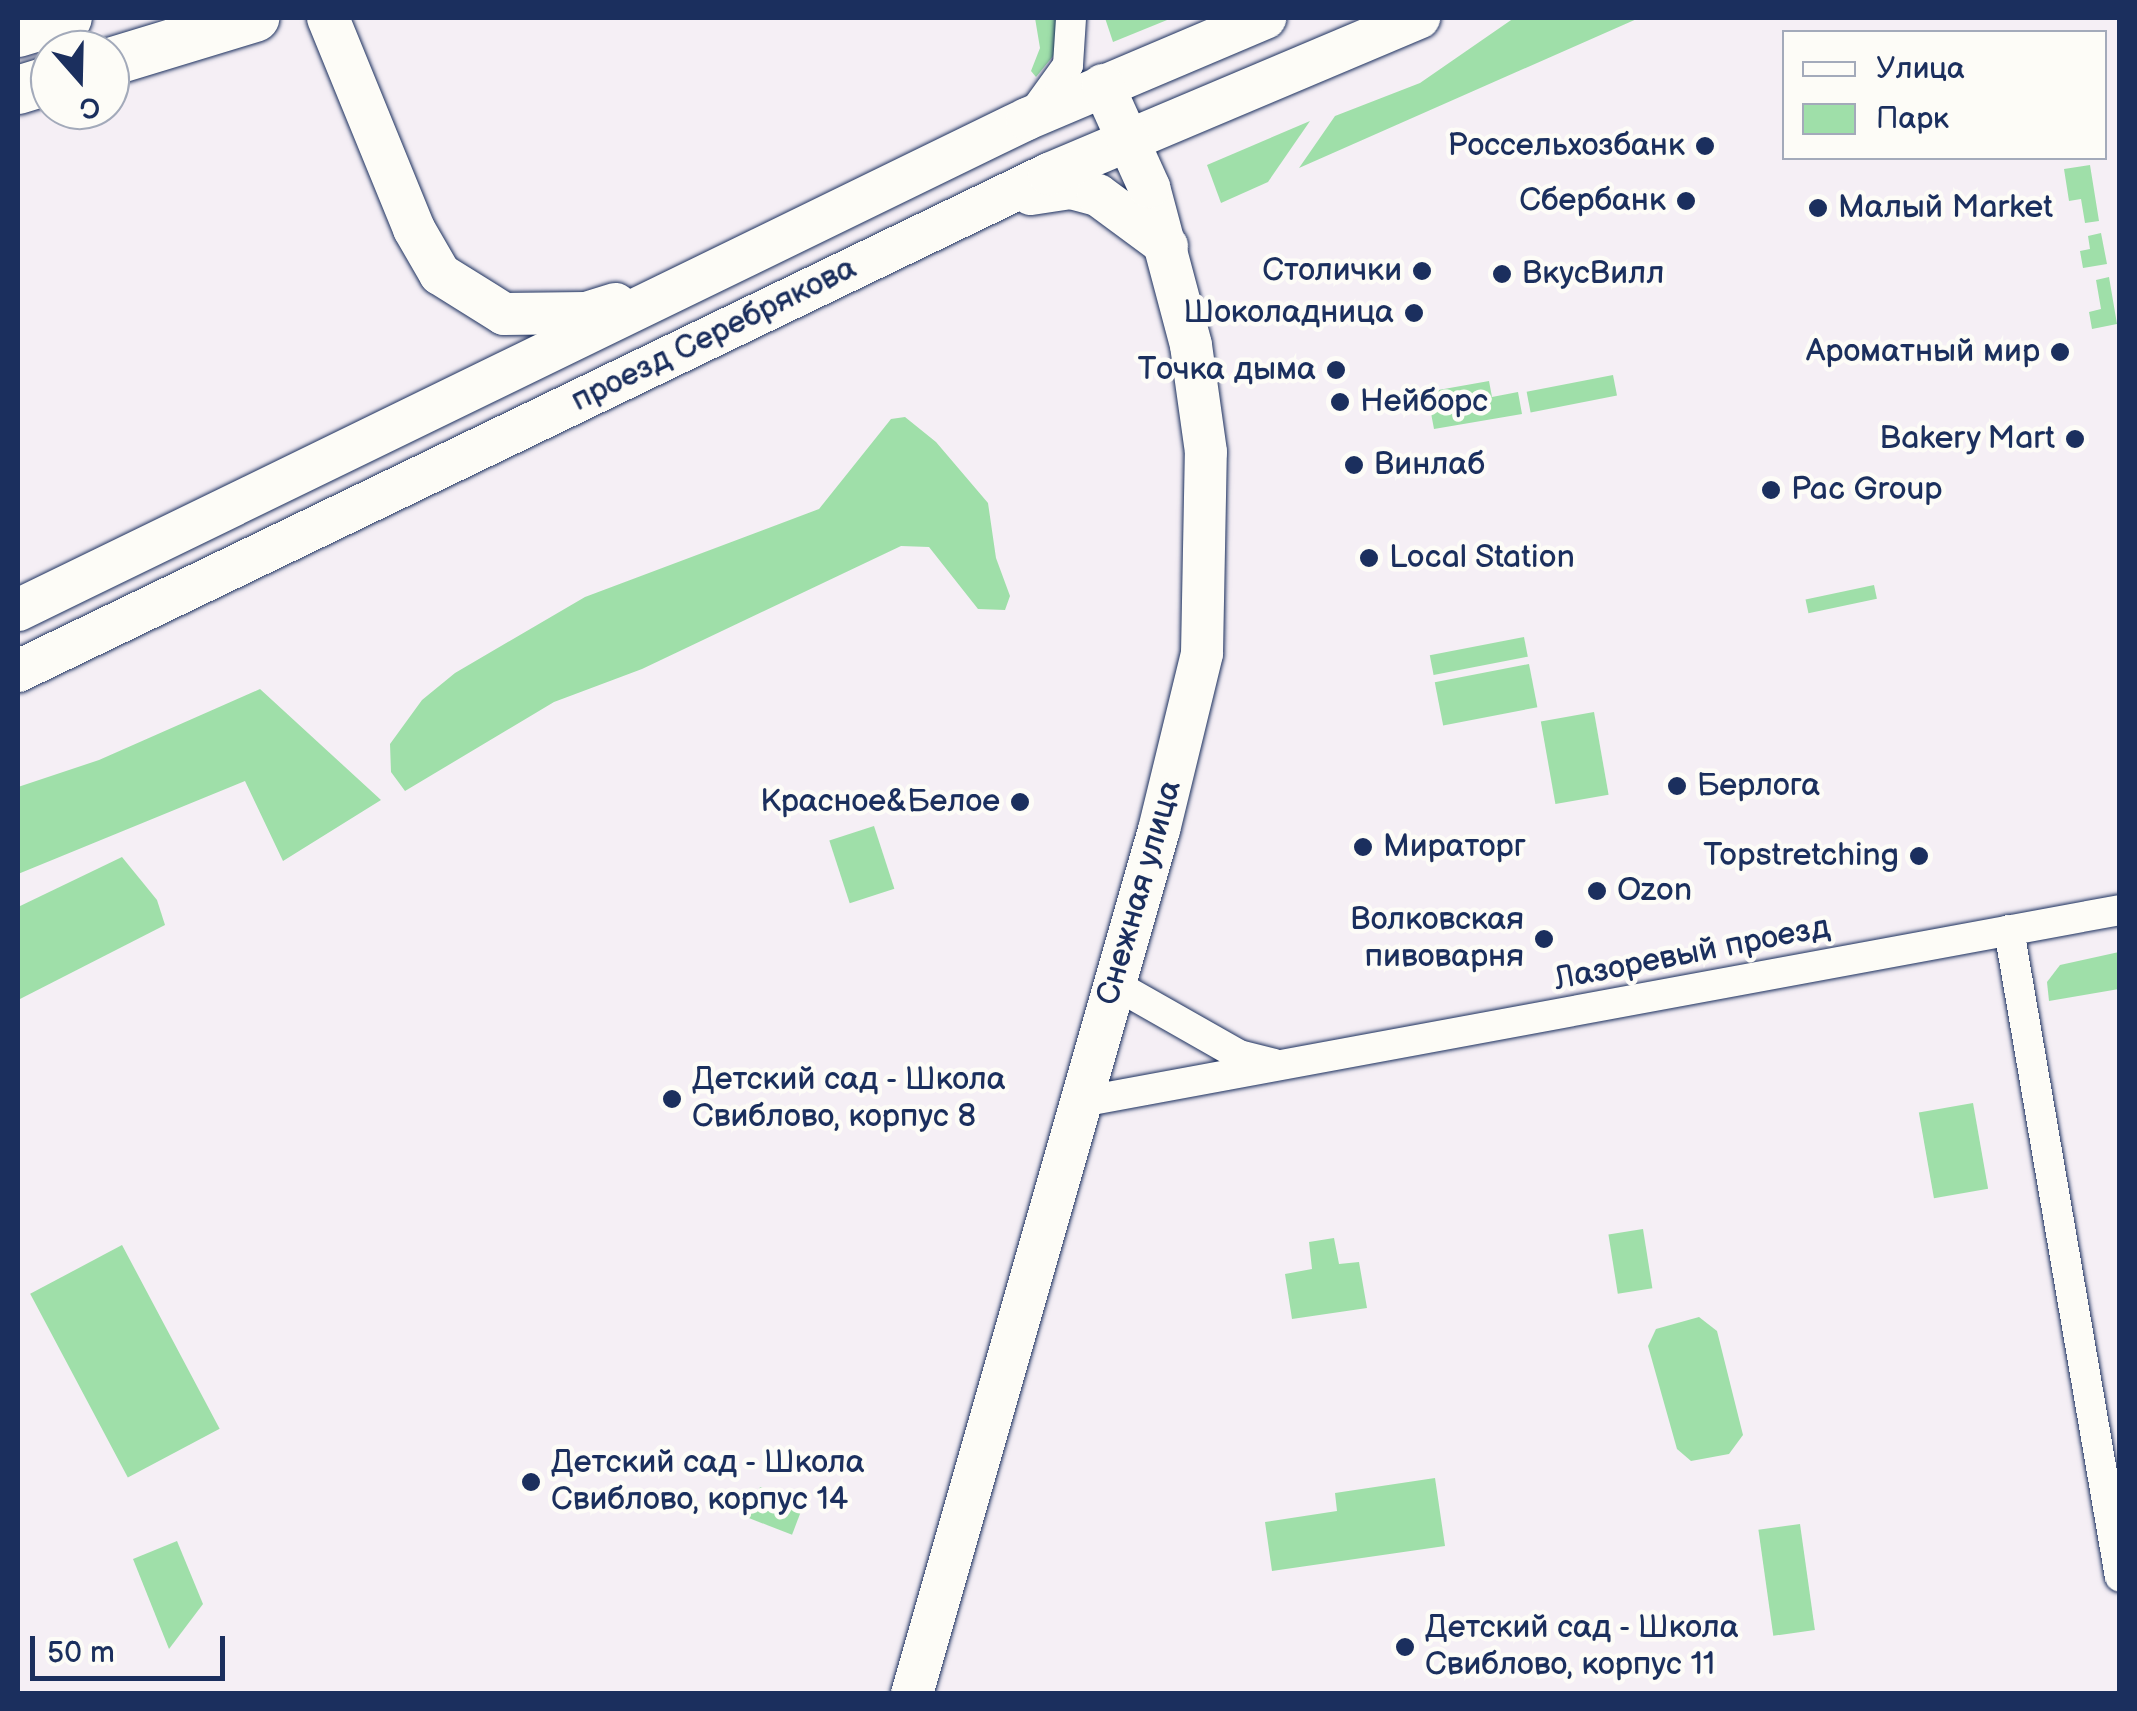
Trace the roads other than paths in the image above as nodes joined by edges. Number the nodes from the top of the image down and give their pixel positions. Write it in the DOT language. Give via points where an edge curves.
graph roads {
  1 [pos="255,18"];
  2 [pos="328,18"];
  3 [pos="1074,18"];
  4 [pos="1264,18"];
  5 [pos="1419,18"];
  6 [pos="130,56"];
  7 [pos="1103,84"];
  8 [pos="1027,119"];
  9 [pos="1130,141"];
  10 [pos="983,205"];
  11 [pos="1167,246"];
  12 [pos="692,281"];
  13 [pos="18,610"];
  14 [pos="18,671"];
  15 [pos="2120,910"];
  16 [pos="2008,930"];
  17 [pos="1114,984"];
  18 [pos="1277,1065"];
  19 [pos="1080,1102"];
  20 [pos="2120,1577"];
  21 [pos="912,1694"];
  1 -- 6 [label="main road"];
  2 -- 12 [label="main road" via="414,229 440,274 472,300 504,314 586,313"];
  3 -- 7 [label="street"];
  3 -- 8 [label="street" via="1068,65"];
  4 -- 7 [label="main road, проезд Серебрякова"];
  5 -- 9 [label="main road, проезд Серебрякова"];
  7 -- 8 [label="main road, проезд Серебрякова"];
  7 -- 9 [label="main road, Снежная улица"];
  8 -- 12 [label="main road, проезд Серебрякова"];
  9 -- 10 [label="main road, проезд Серебрякова"];
  9 -- 11 [label="main road, Снежная улица"];
  10 -- 11 [label="main road" via="1071,188 1098,195"];
  10 -- 14 [label="main road, проезд Серебрякова"];
  11 -- 17 [label="main road, Снежная улица" via="1206,452 1206,602 1188,720"];
  12 -- 13 [label="main road, проезд Серебрякова"];
  15 -- 16 [label="street, Лазоревый проезд"];
  16 -- 18 [label="street, Лазоревый проезд"];
  16 -- 20 [label="street"];
  17 -- 18 [label="street, Лазоревый проезд" via="1239,1054"];
  17 -- 19 [label="main road, Снежная улица"];
  18 -- 19 [label="street, Лазоревый проезд"];
  19 -- 21 [label="main road, Снежная улица"];
}
